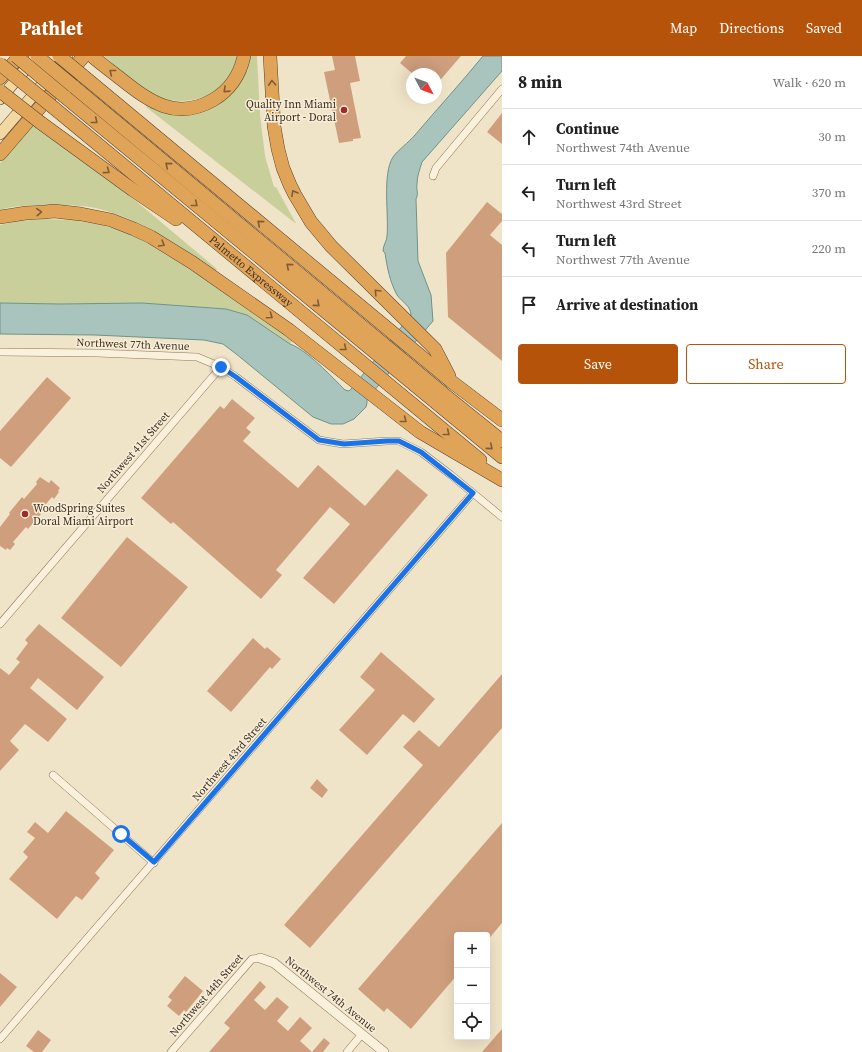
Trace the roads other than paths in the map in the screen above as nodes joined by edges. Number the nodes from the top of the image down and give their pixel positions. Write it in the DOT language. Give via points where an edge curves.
graph roads {
  1 [pos="16,56"];
  2 [pos="20,56"];
  3 [pos="37,56"];
  4 [pos="59,56"];
  5 [pos="67,56"];
  6 [pos="244,56"];
  7 [pos="270,56"];
  8 [pos="90,57"];
  9 [pos="0,64"];
  10 [pos="0,78"];
  11 [pos="502,89"];
  12 [pos="0,91"];
  13 [pos="0,99"];
  14 [pos="0,134"];
  15 [pos="0,154"];
  16 [pos="433,176"];
  17 [pos="0,218"];
  18 [pos="238,261"];
  19 [pos="380,349"];
  20 [pos="0,352"];
  21 [pos="404,354"];
  22 [pos="221,367"];
  23 [pos="452,382"];
  24 [pos="502,420"];
  25 [pos="502,440"];
  26 [pos="502,457"];
  27 [pos="502,479"];
  28 [pos="473,493"];
  29 [pos="502,517"];
  30 [pos="0,624"];
  31 [pos="52,774"];
  32 [pos="154,862"];
  33 [pos="260,958"];
  34 [pos="362,1034"];
  35 [pos="0,1039"];
  36 [pos="171,1052"];
  37 [pos="347,1052"];
  38 [pos="384,1052"];
  1 -- 19 [label="highway, one-way, bridge"];
  2 -- 10 [label="highway"];
  3 -- 13 [label="main road"];
  19 -- 3 [label="highway, one-way, bridge"];
  21 -- 4 [label="highway, one-way, bridge" via="390,331"];
  5 -- 14 [label="main road"];
  6 -- 8 [label="highway, one-way" via="233,83 223,93 196,107 182,109 164,106 148,99"];
  23 -- 7 [label="highway, one-way" via="435,349 331,246 311,222 290,185 275,134"];
  8 -- 15 [label="highway"];
  9 -- 18 [label="highway, Palmetto Expressway, bridge"];
  11 -- 16 [label="street" via="436,168"];
  12 -- 18 [label="highway, one-way, bridge" via="133,190"];
  17 -- 27 [label="highway, one-way" via="37,212 66,212 111,220 141,232 177,252 247,300 420,432"];
  18 -- 27 [label="highway, Palmetto Expressway, one-way"];
  19 -- 21 [label="highway"];
  20 -- 22 [label="street, Northwest 77th Avenue" via="197,357"];
  21 -- 23 [label="highway"];
  21 -- 25 [label="highway"];
  21 -- 26 [label="highway, one-way"];
  22 -- 28 [label="street, Northwest 77th Avenue" via="319,440 344,444 399,441 421,452"];
  22 -- 30 [label="street, Northwest 41st Street"];
  23 -- 24 [label="highway"];
  28 -- 29 [label="street, Northwest 77th Avenue"];
  28 -- 32 [label="street, Northwest 43rd Street"];
  31 -- 32 [label="street"];
  32 -- 35 [label="street, Northwest 43rd Street"];
  33 -- 34 [label="street, Northwest 74th Avenue" via="274,963"];
  33 -- 36 [label="street, Northwest 44th Street" via="252,959"];
  34 -- 37 [label="street"];
  34 -- 38 [label="street, Northwest 74th Avenue"];
}
